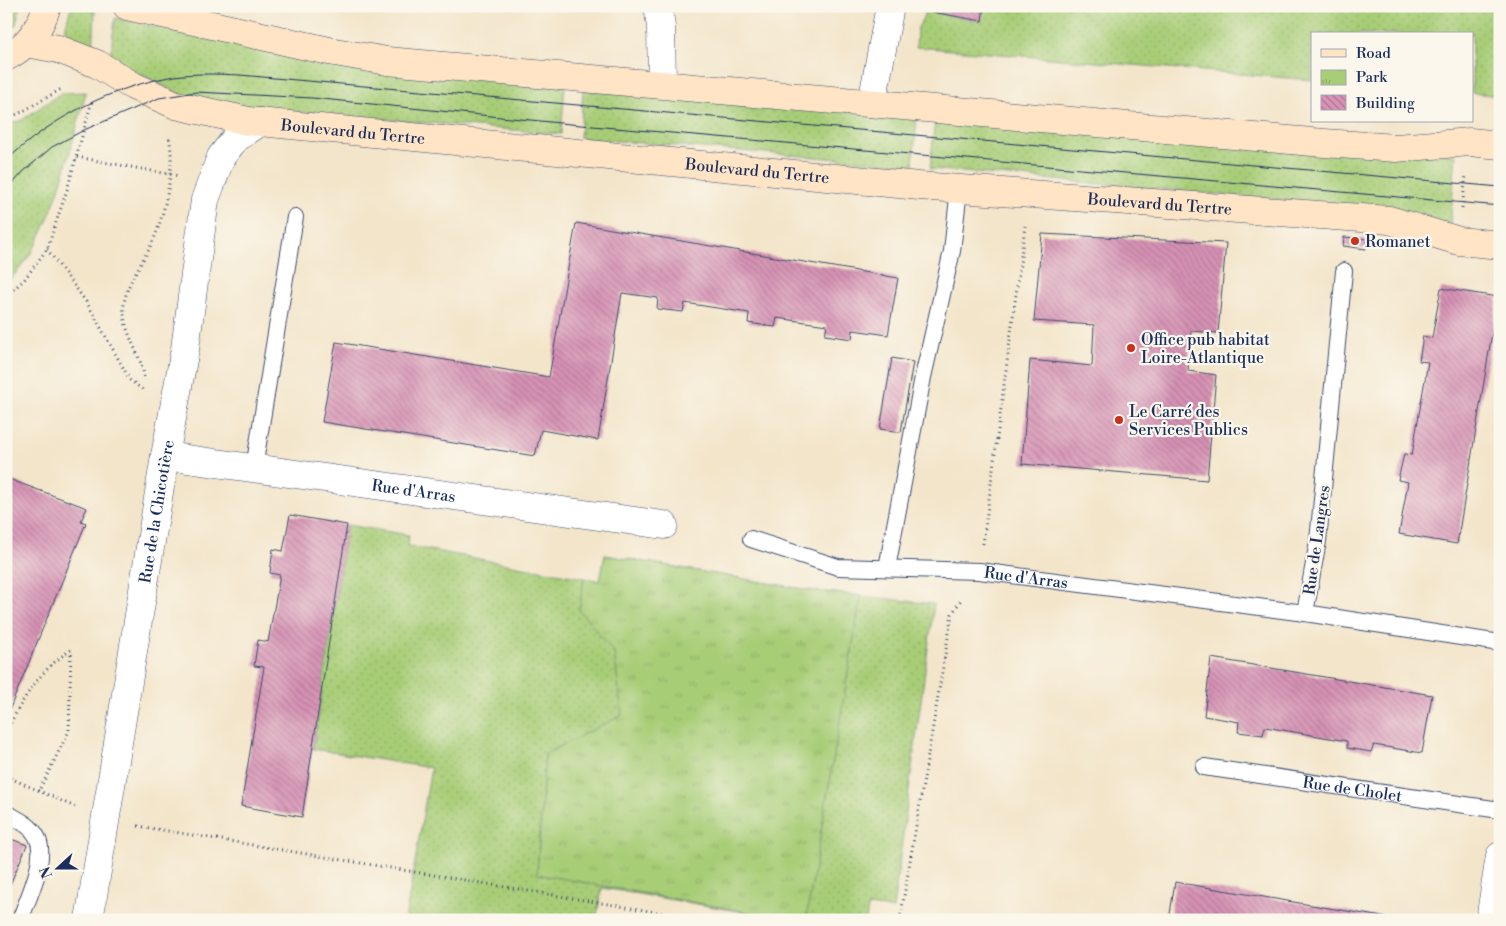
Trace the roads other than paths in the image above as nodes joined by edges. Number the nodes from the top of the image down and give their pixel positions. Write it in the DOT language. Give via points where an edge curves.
graph roads {
  1 [pos="47,6"];
  2 [pos="127,6"];
  3 [pos="658,6"];
  4 [pos="890,6"];
  5 [pos="17,50"];
  6 [pos="662,84"];
  7 [pos="872,103"];
  8 [pos="260,122"];
  9 [pos="1500,145"];
  10 [pos="958,189"];
  11 [pos="295,217"];
  12 [pos="1500,245"];
  13 [pos="1344,271"];
  14 [pos="164,456"];
  15 [pos="254,468"];
  16 [pos="664,526"];
  17 [pos="751,539"];
  18 [pos="888,568"];
  19 [pos="1305,613"];
  20 [pos="1500,644"];
  21 [pos="1204,767"];
  22 [pos="1500,810"];
  23 [pos="6,813"];
  24 [pos="1500,856"];
  25 [pos="20,920"];
  26 [pos="89,920"];
  27 [pos="1490,920"];
  1 -- 5 [label="main road" via="36,31"];
  2 -- 6 [label="main road" via="387,61"];
  3 -- 6 [label="street"];
  4 -- 7 [label="street"];
  5 -- 8 [label="main road, Boulevard du Tertre" via="58,48 96,75 167,101"];
  6 -- 7 [label="main road"];
  7 -- 9 [label="main road" via="1396,148 1470,142"];
  8 -- 10 [label="main road, Boulevard du Tertre"];
  8 -- 14 [label="street, Rue de la Chicotière" via="235,139 221,157 205,200 185,349"];
  10 -- 12 [label="main road, Boulevard du Tertre" via="1389,220 1459,241"];
  10 -- 18 [label="lane" via="952,251 923,376"];
  11 -- 15 [label="lane"];
  13 -- 19 [label="lane, Rue de Langres" via="1318,541"];
  14 -- 15 [label="street, Rue d'Arras"];
  14 -- 26 [label="street, Rue de la Chicotière"];
  15 -- 16 [label="street, Rue d'Arras"];
  17 -- 18 [label="lane, Rue d'Arras" via="838,567"];
  18 -- 19 [label="lane, Rue d'Arras" via="979,571"];
  19 -- 20 [label="lane, Rue de Langres"];
  21 -- 22 [label="lane, Rue de Cholet"];
  23 -- 25 [label="lane" via="23,822 36,835 41,848"];
  24 -- 27 [label="street"];
}
